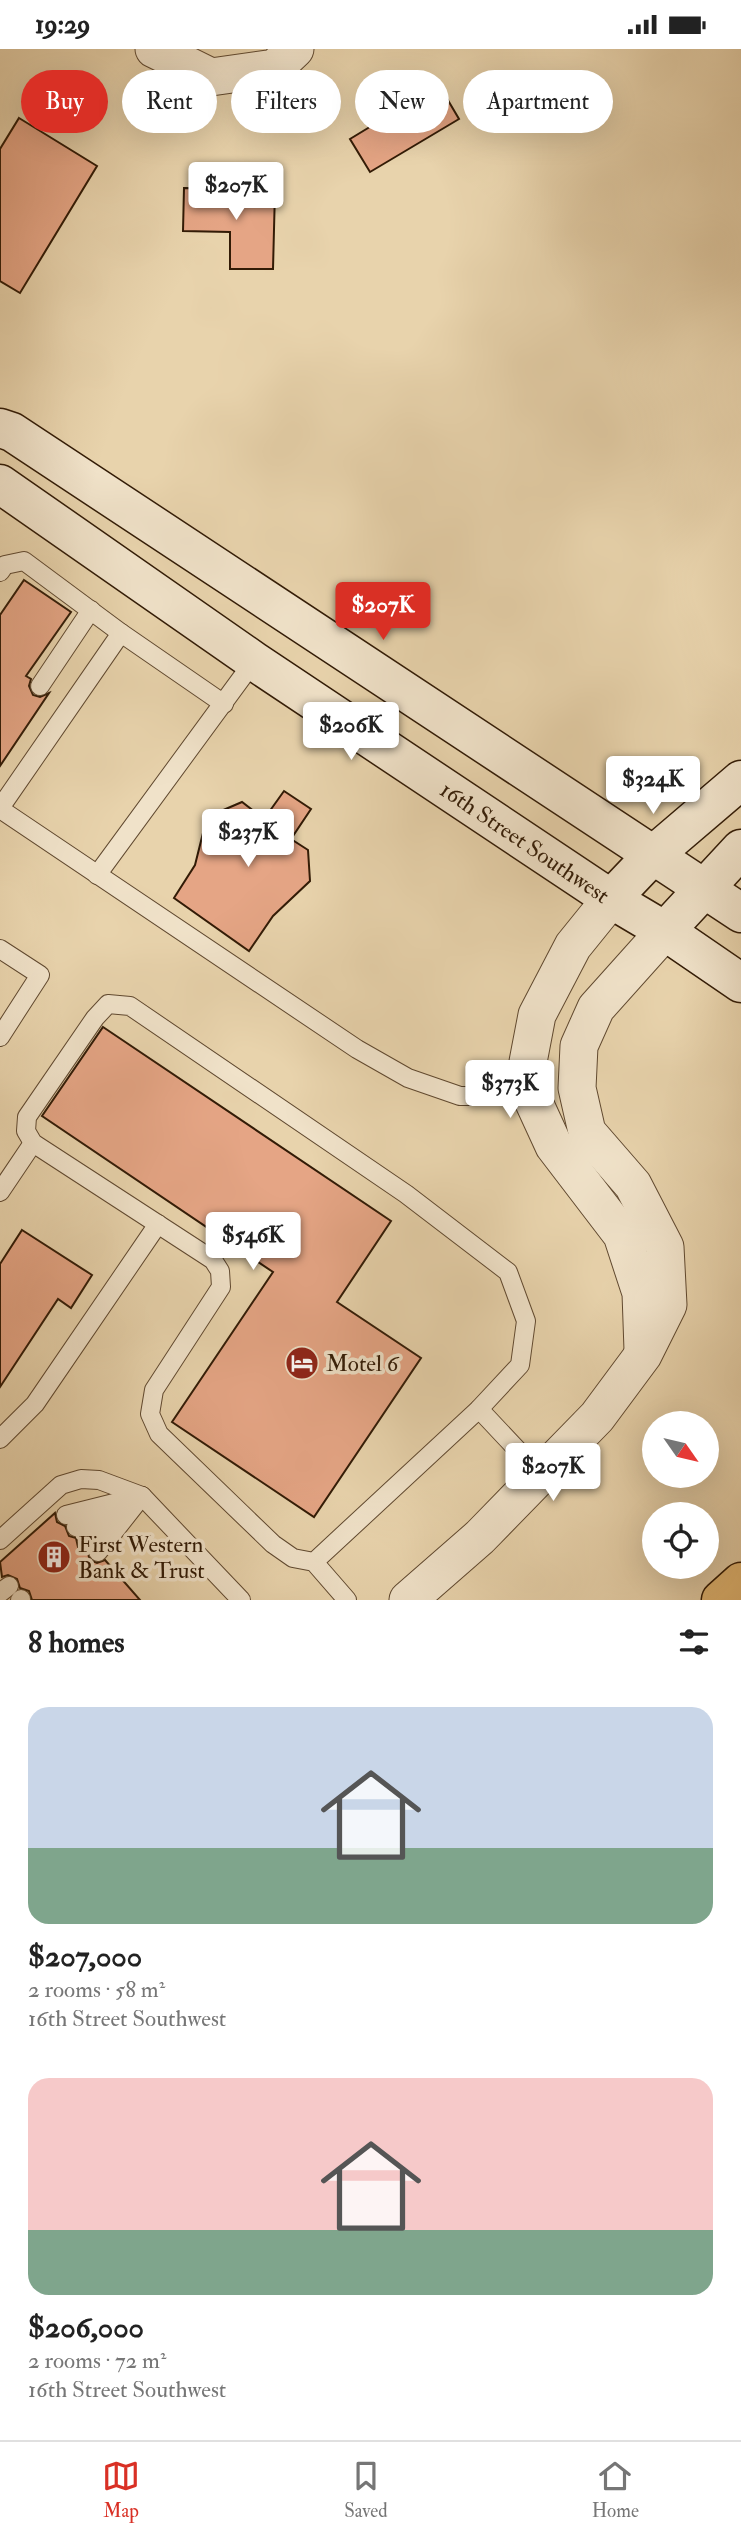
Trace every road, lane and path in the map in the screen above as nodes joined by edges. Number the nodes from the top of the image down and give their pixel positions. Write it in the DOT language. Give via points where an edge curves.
graph roads {
  1 [pos="154,49"];
  2 [pos="295,49"];
  3 [pos="0,428"];
  4 [pos="0,484"];
  5 [pos="0,572"];
  6 [pos="91,610"];
  7 [pos="121,633"];
  8 [pos="254,661"];
  9 [pos="40,686"];
  10 [pos="224,704"];
  11 [pos="741,780"];
  12 [pos="0,809"];
  13 [pos="741,849"];
  14 [pos="652,856"];
  15 [pos="97,875"];
  16 [pos="705,890"];
  17 [pos="611,899"];
  18 [pos="741,913"];
  19 [pos="665,931"];
  20 [pos="0,949"];
  21 [pos="741,983"];
  22 [pos="0,1037"];
  23 [pos="531,1096"];
  24 [pos="33,1143"];
  25 [pos="0,1192"];
  26 [pos="158,1224"];
  27 [pos="643,1355"];
  28 [pos="479,1409"];
  29 [pos="0,1439"];
  30 [pos="541,1475"];
  31 [pos="142,1496"];
  32 [pos="0,1540"];
  33 [pos="314,1562"];
  34 [pos="741,1583"];
  35 [pos="240,1600"];
  36 [pos="347,1600"];
  37 [pos="408,1600"];
  38 [pos="722,1600"];
  1 -- 2 [label="street" via="211,77 275,68"];
  3 -- 14 [label="main road"];
  4 -- 8 [label="main road, 16th Street Southwest"];
  5 -- 6 [label="lane" via="5,565 24,561"];
  6 -- 7 [label="lane"];
  6 -- 9 [label="lane"];
  7 -- 10 [label="lane"];
  7 -- 12 [label="lane"];
  8 -- 10 [label="lane"];
  8 -- 17 [label="main road, 16th Street Southwest"];
  10 -- 15 [label="lane"];
  11 -- 14 [label="main road"];
  12 -- 15 [label="lane"];
  13 -- 16 [label="main road"];
  14 -- 16 [label="main road"];
  14 -- 17 [label="main road"];
  15 -- 23 [label="lane" via="357,1049 408,1078 460,1096"];
  16 -- 18 [label="main road"];
  16 -- 19 [label="main road"];
  17 -- 19 [label="main road, 16th Street Southwest"];
  17 -- 23 [label="street" via="573,946 537,1015 528,1062"];
  19 -- 21 [label="main road, 16th Street Southwest"];
  19 -- 27 [label="street" via="596,1008 579,1047 577,1088 587,1132 633,1185 665,1247 668,1305"];
  20 -- 22 [label="lane" via="40,975"];
  23 -- 27 [label="street" via="555,1146 622,1235 641,1293"];
  24 -- 25 [label="lane"];
  24 -- 26 [label="lane"];
  24 -- 28 [label="lane" via="26,1131 27,1117 95,1018 108,1004 131,1006 406,1194 508,1272 526,1321 520,1365"];
  26 -- 29 [label="lane" via="35,1404"];
  26 -- 33 [label="lane" via="213,1260 220,1271 221,1287 154,1390 150,1414 159,1434 273,1544 293,1558"];
  27 -- 30 [label="street" via="597,1417"];
  28 -- 30 [label="lane"];
  28 -- 33 [label="lane"];
  30 -- 37 [label="street"];
  31 -- 31 [label="lane" via="82,1534"];
  31 -- 32 [label="lane" via="99,1480 61,1485"];
  31 -- 35 [label="lane"];
  33 -- 36 [label="lane"];
  34 -- 38 [label="highway"];
}
